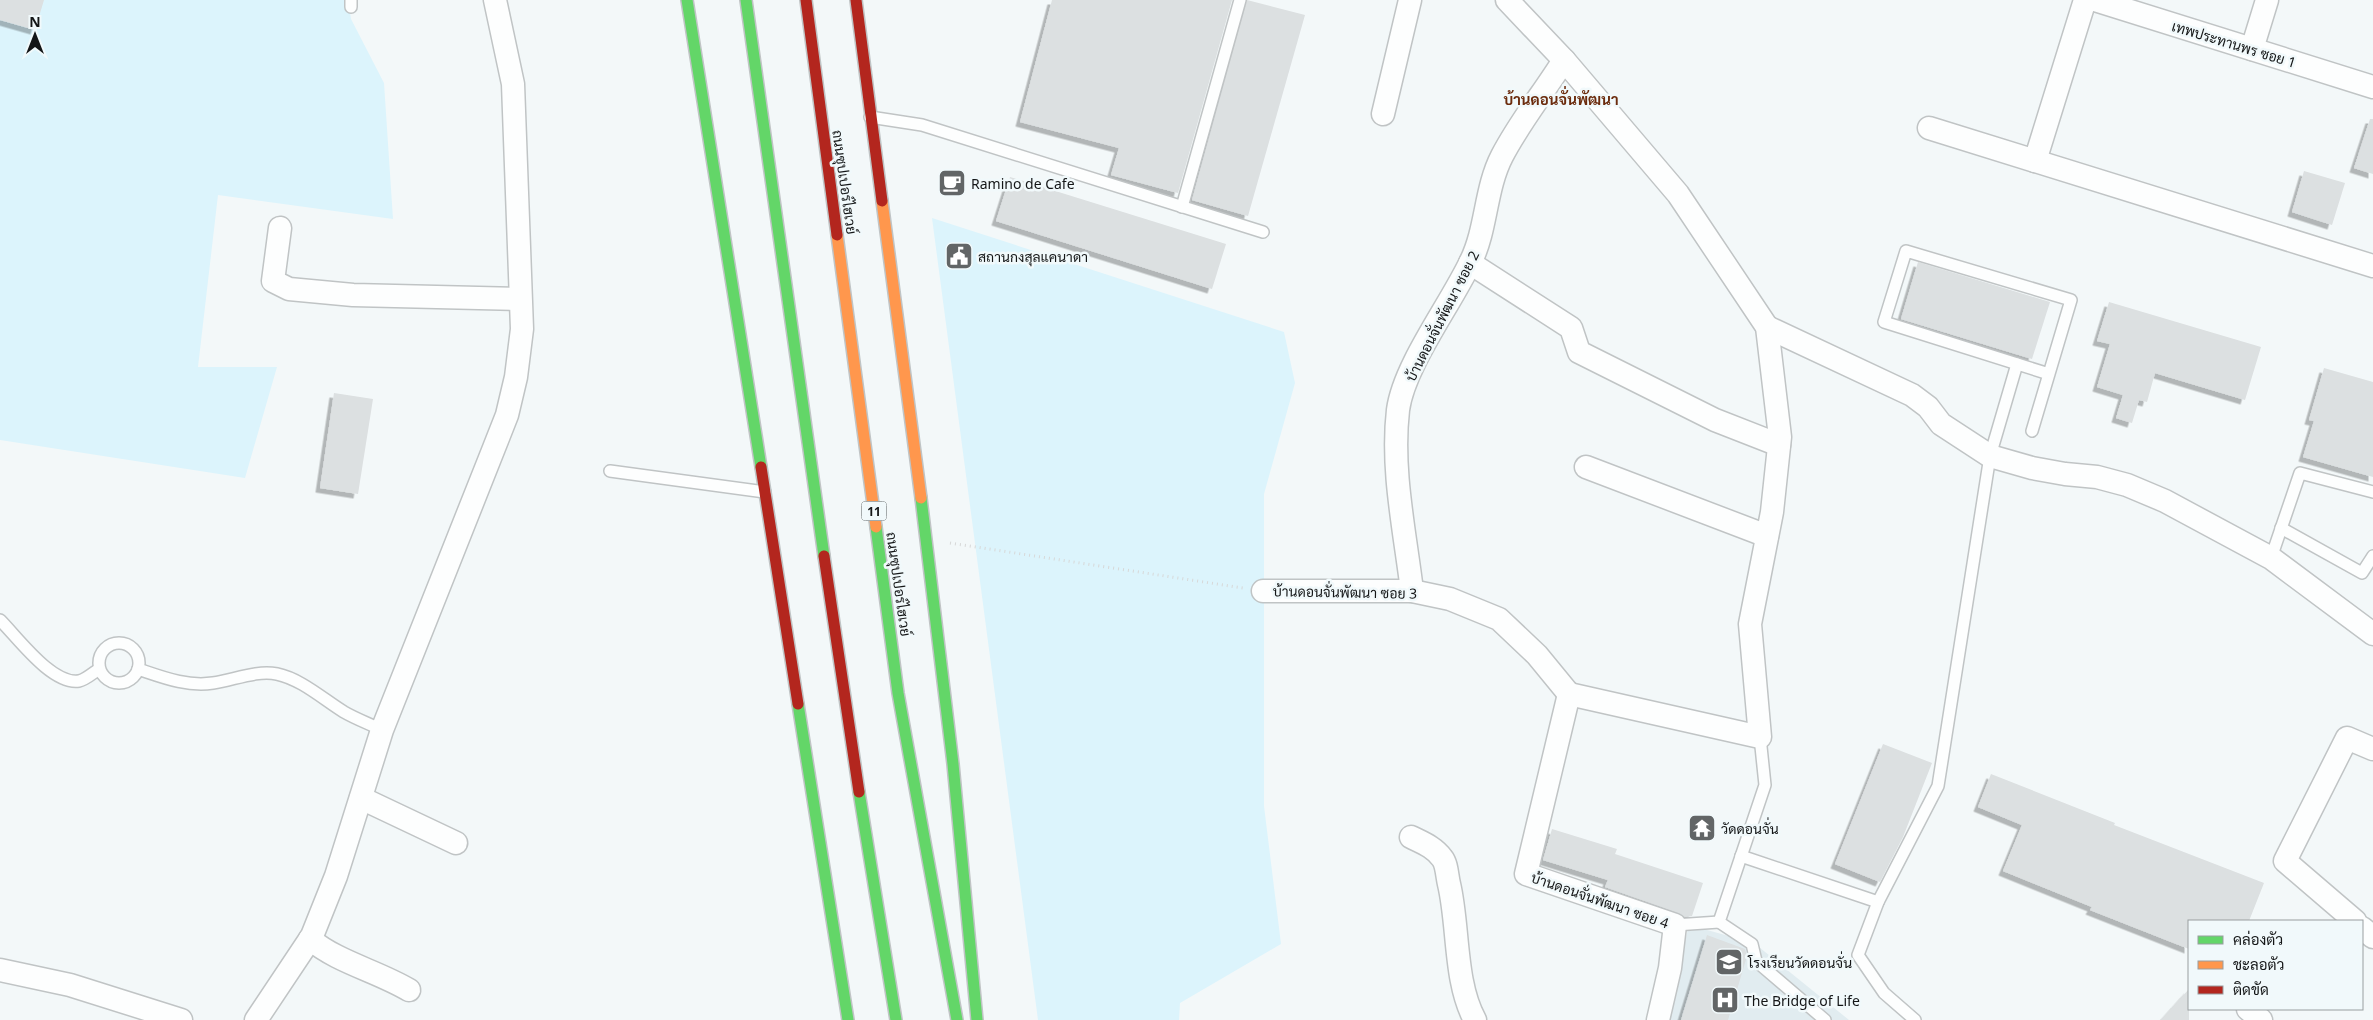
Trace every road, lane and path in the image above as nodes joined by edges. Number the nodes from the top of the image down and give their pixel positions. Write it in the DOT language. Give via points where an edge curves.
graph roads {
  1 [pos="495,0"];
  2 [pos="687,0"];
  3 [pos="746,0"];
  4 [pos="806,0"];
  5 [pos="856,0"];
  6 [pos="1240,0"];
  7 [pos="1410,0"];
  8 [pos="1507,0"];
  9 [pos="2085,0"];
  10 [pos="2095,0"];
  11 [pos="2267,0"];
  12 [pos="2252,50"];
  13 [pos="1564,60"];
  14 [pos="2373,87"];
  15 [pos="1383,114"];
  16 [pos="870,117"];
  17 [pos="1929,128"];
  18 [pos="2035,161"];
  19 [pos="1182,207"];
  20 [pos="280,228"];
  21 [pos="1263,232"];
  22 [pos="1470,263"];
  23 [pos="2373,266"];
  24 [pos="520,299"];
  25 [pos="1766,327"];
  26 [pos="2017,364"];
  27 [pos="2049,374"];
  28 [pos="2032,431"];
  29 [pos="1779,445"];
  30 [pos="1990,456"];
  31 [pos="1586,467"];
  32 [pos="610,471"];
  33 [pos="765,492"];
  34 [pos="2373,492"];
  35 [pos="2281,528"];
  36 [pos="1767,536"];
  37 [pos="927,539"];
  38 [pos="2373,556"];
  39 [pos="2271,558"];
  40 [pos="1263,591"];
  41 [pos="1412,591"];
  42 [pos="0,620"];
  43 [pos="2373,634"];
  44 [pos="99,669"];
  45 [pos="138,669"];
  46 [pos="1568,694"];
  47 [pos="382,730"];
  48 [pos="1760,737"];
  49 [pos="2373,749"];
  50 [pos="361,798"];
  51 [pos="1411,837"];
  52 [pos="456,843"];
  53 [pos="1741,856"];
  54 [pos="968,902"];
  55 [pos="1878,902"];
  56 [pos="2353,920"];
  57 [pos="1719,922"];
  58 [pos="1675,925"];
  59 [pos="2363,929"];
  60 [pos="2373,937"];
  61 [pos="310,939"];
  62 [pos="0,970"];
  63 [pos="985,984"];
  64 [pos="409,990"];
  65 [pos="2249,1010"];
  66 [pos="181,1020"];
  67 [pos="256,1020"];
  68 [pos="848,1020"];
  69 [pos="896,1020"];
  70 [pos="957,1020"];
  71 [pos="977,1020"];
  72 [pos="1475,1020"];
  73 [pos="1658,1020"];
  74 [pos="1825,1020"];
  75 [pos="1915,1020"];
  76 [pos="2261,1020"];
  1 -- 24 [label="street" via="513,84"];
  2 -- 33 [label="main road"];
  3 -- 69 [label="main road" via="844,703"];
  4 -- 70 [label="main road, ถนนซุปเปอร์ไฮเวย์ / 11" via="898,692"];
  5 -- 16 [label="main road"];
  6 -- 19 [label="lane"];
  7 -- 15 [label="street"];
  8 -- 13 [label="street"];
  9 -- 18 [label="street"];
  10 -- 12 [label="street, เทพประทานพร ซอย 1"];
  11 -- 12 [label="street"];
  12 -- 14 [label="street, เทพประทานพร ซอย 1"];
  13 -- 22 [label="street, บ้านดอนจั่นพัฒนา ซอย 2" via="1502,156 1480,240"];
  13 -- 25 [label="street" via="1678,194"];
  16 -- 19 [label="lane" via="922,126"];
  16 -- 37 [label="main road"];
  17 -- 18 [label="street"];
  18 -- 23 [label="street"];
  19 -- 21 [label="lane"];
  20 -- 24 [label="street" via="273,280 289,289 353,295"];
  22 -- 29 [label="street" via="1571,328 1579,352 1715,420"];
  22 -- 41 [label="street, บ้านดอนจั่นพัฒนา ซอย 2" via="1410,373 1398,409 1396,464"];
  24 -- 47 [label="street" via="522,329 516,377 506,415"];
  25 -- 29 [label="street"];
  25 -- 30 [label="street" via="1912,395 1928,407 1941,424"];
  26 -- 27 [label="lane"];
  26 -- 27 [label="lane" via="1884,322 1906,251 2070,300"];
  26 -- 30 [label="lane"];
  27 -- 28 [label="lane"];
  29 -- 36 [label="street"];
  30 -- 39 [label="street" via="2032,468 2097,477 2127,485"];
  30 -- 55 [label="lane" via="1938,786"];
  31 -- 36 [label="street"];
  32 -- 33 [label="lane"];
  33 -- 68 [label="main road"];
  34 -- 35 [label="lane" via="2300,473"];
  35 -- 38 [label="lane" via="2362,573"];
  35 -- 39 [label="lane"];
  36 -- 48 [label="street" via="1750,624"];
  37 -- 40 [label="path"];
  37 -- 54 [label="main road"];
  39 -- 43 [label="street"];
  40 -- 41 [label="street, บ้านดอนจั่นพัฒนา ซอย 3"];
  41 -- 46 [label="street, บ้านดอนจั่นพัฒนา ซอย 3" via="1450,599 1499,619 1538,655"];
  42 -- 44 [label="lane" via="55,676 81,681"];
  44 -- 45 [label="lane" via="107,680 114,683 129,680"];
  44 -- 45 [label="lane" via="100,655 116,642 136,653"];
  45 -- 47 [label="lane" via="196,684 262,673 276,674 290,678 346,713"];
  46 -- 48 [label="street"];
  46 -- 58 [label="street, บ้านดอนจั่นพัฒนา ซอย 4" via="1526,874"];
  47 -- 50 [label="street"];
  48 -- 53 [label="lane" via="1765,785"];
  49 -- 56 [label="street" via="2347,738 2285,861"];
  50 -- 52 [label="street"];
  50 -- 61 [label="street" via="336,876"];
  51 -- 72 [label="street" via="1433,848 1444,860 1462,976 1469,1009"];
  53 -- 55 [label="lane"];
  53 -- 57 [label="lane"];
  54 -- 63 [label="main road"];
  54 -- 71 [label="main road"];
  55 -- 75 [label="lane" via="1858,955 1884,993"];
  57 -- 58 [label="lane"];
  57 -- 74 [label="lane" via="1752,944 1756,961"];
  58 -- 73 [label="street, บ้านดอนจั่นพัฒนา ซอย 4" via="1670,968"];
  59 -- 60 [label="street"];
  61 -- 64 [label="street" via="324,951 387,977"];
  61 -- 67 [label="street"];
  62 -- 66 [label="street" via="70,985"];
  65 -- 76 [label="street"];
}
